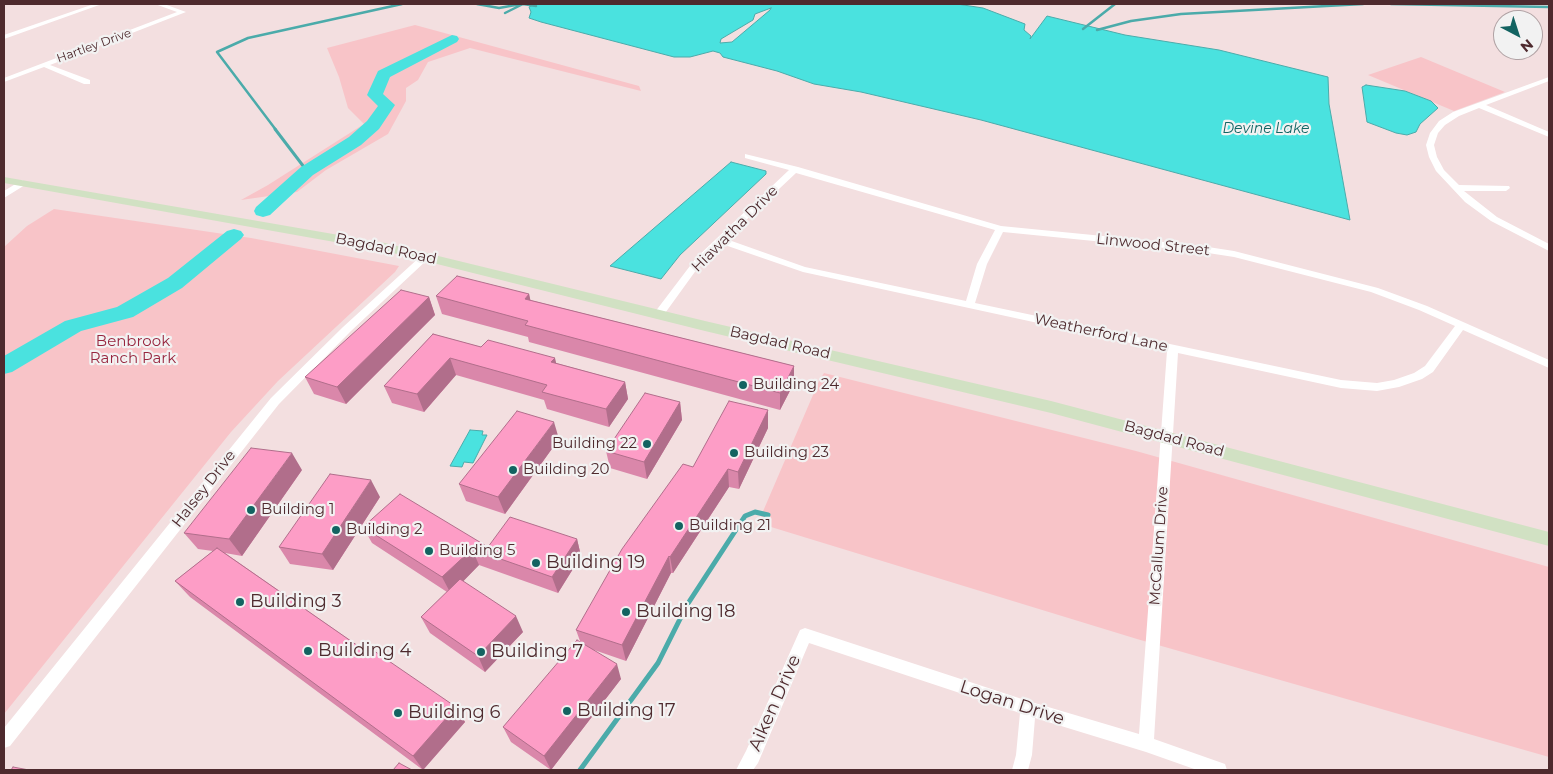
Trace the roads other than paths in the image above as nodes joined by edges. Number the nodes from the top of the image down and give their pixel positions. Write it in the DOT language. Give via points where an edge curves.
graph roads {
  1 [pos="99,4"];
  2 [pos="158,4"];
  3 [pos="4,37"];
  4 [pos="44,65"];
  5 [pos="4,80"];
  6 [pos="1549,80"];
  7 [pos="87,82"];
  8 [pos="1479,105"];
  9 [pos="1549,135"];
  10 [pos="748,156"];
  11 [pos="795,170"];
  12 [pos="4,180"];
  13 [pos="22,183"];
  14 [pos="1455,188"];
  15 [pos="1506,188"];
  16 [pos="4,195"];
  17 [pos="1000,228"];
  18 [pos="720,240"];
  19 [pos="1549,248"];
  20 [pos="425,257"];
  21 [pos="970,304"];
  22 [pos="659,314"];
  23 [pos="1462,326"];
  24 [pos="1173,348"];
  25 [pos="1549,364"];
  26 [pos="1166,436"];
  27 [pos="1549,538"];
  28 [pos="805,635"];
  29 [pos="1028,708"];
  30 [pos="4,740"];
  31 [pos="1146,744"];
  32 [pos="744,770"];
  33 [pos="1020,770"];
  34 [pos="1219,770"];
  1 -- 3 [label="street"];
  2 -- 4 [label="street, Hartley Drive" via="183,12"];
  4 -- 5 [label="street, Hartley Drive"];
  4 -- 7 [label="street"];
  6 -- 8 [label="street"];
  8 -- 9 [label="street"];
  8 -- 14 [label="street" via="1442,123 1430,145 1440,171"];
  10 -- 11 [label="street, Linwood Street"];
  11 -- 17 [label="street, Linwood Street"];
  11 -- 18 [label="street, Hiawatha Drive"];
  12 -- 13 [label="street, Bagdad Road"];
  13 -- 16 [label="street"];
  13 -- 20 [label="street, Bagdad Road" via="358,241"];
  14 -- 15 [label="street"];
  14 -- 19 [label="street" via="1494,219"];
  17 -- 21 [label="street" via="982,264"];
  17 -- 23 [label="street, Linwood Street" via="1234,254 1390,295"];
  18 -- 21 [label="street, Weatherford Lane" via="803,269"];
  18 -- 22 [label="street, Hiawatha Drive" via="699,260"];
  20 -- 22 [label="street, Bagdad Road"];
  20 -- 30 [label="street, Halsey Drive" via="275,401"];
  21 -- 24 [label="street, Weatherford Lane"];
  22 -- 26 [label="street, Bagdad Road"];
  23 -- 24 [label="street, Weatherford Lane" via="1429,370 1407,381 1377,387 1308,378"];
  23 -- 25 [label="street, Linwood Street"];
  24 -- 26 [label="street, McCallum Drive"];
  26 -- 27 [label="street, Bagdad Road"];
  26 -- 31 [label="street, McCallum Drive"];
  28 -- 29 [label="street, Logan Drive"];
  28 -- 32 [label="street, Aiken Drive"];
  29 -- 31 [label="street, Logan Drive"];
  29 -- 33 [label="street"];
  31 -- 34 [label="street, Logan Drive"];
}
